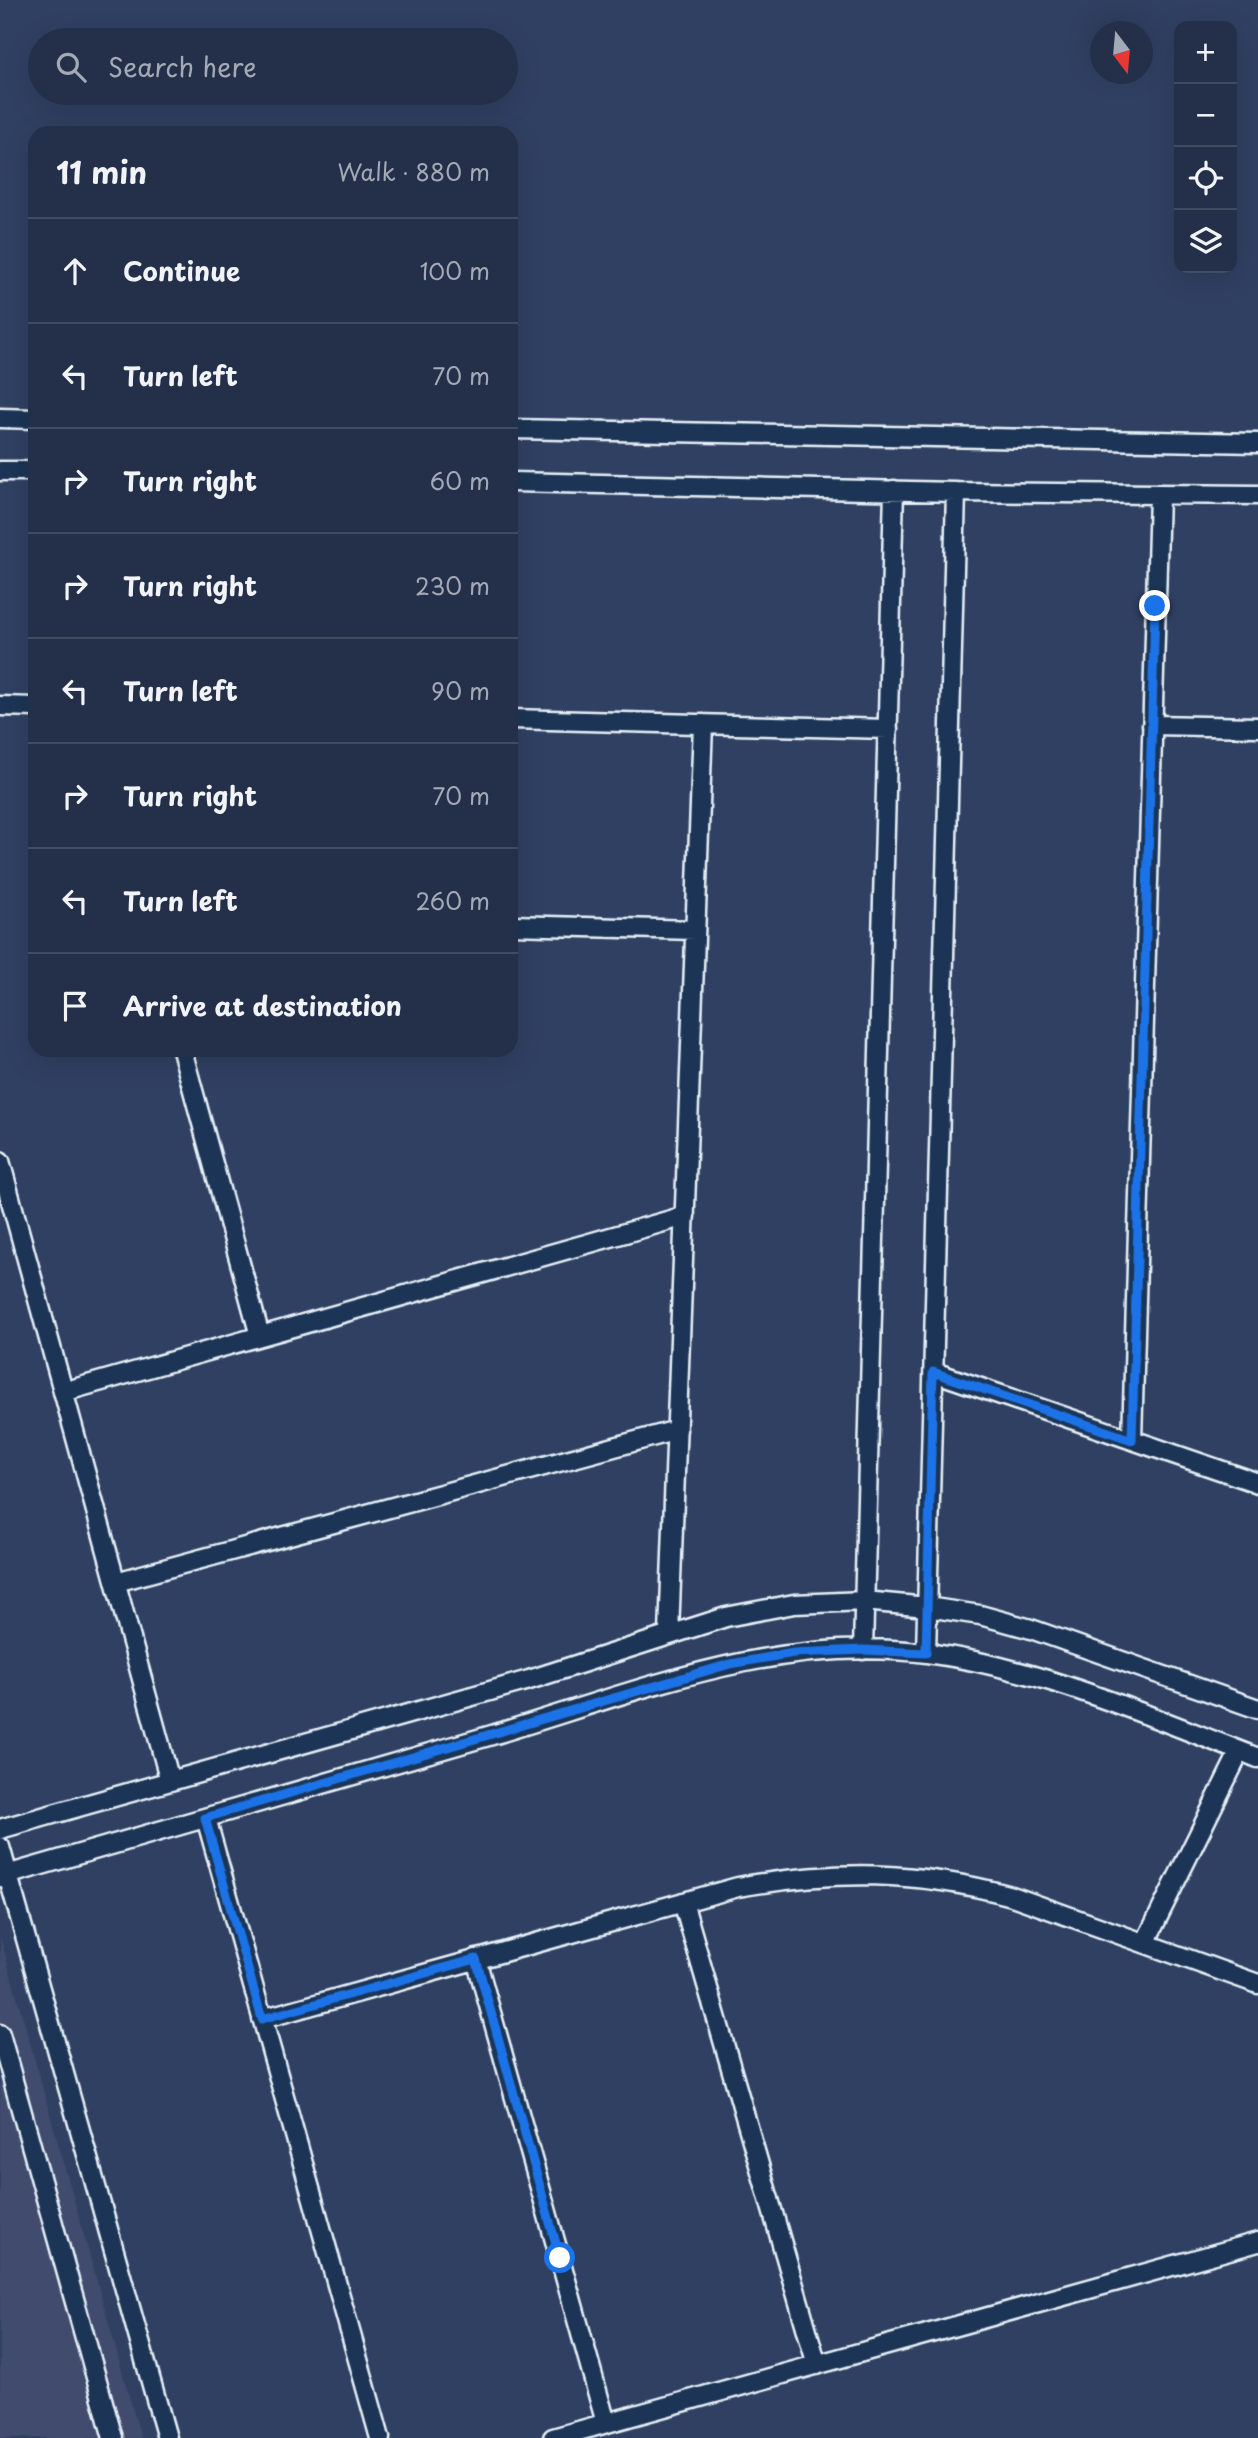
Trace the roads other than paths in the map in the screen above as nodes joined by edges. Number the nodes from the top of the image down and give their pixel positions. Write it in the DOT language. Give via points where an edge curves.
graph roads {
  1 [pos="0,418"];
  2 [pos="28,419"];
  3 [pos="518,429"];
  4 [pos="1258,443"];
  5 [pos="0,471"];
  6 [pos="28,471"];
  7 [pos="518,482"];
  8 [pos="894,489"];
  9 [pos="956,492"];
  10 [pos="1159,495"];
  11 [pos="1258,495"];
  12 [pos="0,706"];
  13 [pos="28,706"];
  14 [pos="518,719"];
  15 [pos="703,724"];
  16 [pos="1152,725"];
  17 [pos="1258,727"];
  18 [pos="888,729"];
  19 [pos="518,925"];
  20 [pos="695,930"];
  21 [pos="184,1057"];
  22 [pos="0,1161"];
  23 [pos="685,1216"];
  24 [pos="260,1336"];
  25 [pos="933,1372"];
  26 [pos="63,1392"];
  27 [pos="677,1430"];
  28 [pos="1132,1440"];
  29 [pos="1258,1483"];
  30 [pos="116,1582"];
  31 [pos="864,1601"];
  32 [pos="927,1607"];
  33 [pos="669,1634"];
  34 [pos="863,1650"];
  35 [pos="926,1653"];
  36 [pos="1258,1709"];
  37 [pos="1240,1751"];
  38 [pos="1258,1758"];
  39 [pos="170,1781"];
  40 [pos="205,1818"];
  41 [pos="0,1829"];
  42 [pos="0,1847"];
  43 [pos="4,1876"];
  44 [pos="683,1902"];
  45 [pos="1145,1943"];
  46 [pos="476,1959"];
  47 [pos="1258,1984"];
  48 [pos="262,2019"];
  49 [pos="0,2034"];
  50 [pos="1258,2242"];
  51 [pos="817,2365"];
  52 [pos="606,2423"];
  53 [pos="113,2438"];
  54 [pos="167,2438"];
  55 [pos="380,2438"];
  56 [pos="553,2438"];
  1 -- 2 [label="street"];
  3 -- 4 [label="street"];
  5 -- 6 [label="street"];
  7 -- 8 [label="street"];
  8 -- 9 [label="street"];
  8 -- 18 [label="street"];
  9 -- 10 [label="street"];
  9 -- 25 [label="street"];
  10 -- 11 [label="street"];
  10 -- 16 [label="street"];
  12 -- 13 [label="street"];
  14 -- 15 [label="street"];
  15 -- 18 [label="street"];
  15 -- 20 [label="street"];
  16 -- 17 [label="street"];
  16 -- 28 [label="street"];
  18 -- 31 [label="street"];
  19 -- 20 [label="street"];
  20 -- 23 [label="street"];
  21 -- 24 [label="street"];
  22 -- 26 [label="street"];
  23 -- 24 [label="street"];
  23 -- 27 [label="street"];
  24 -- 26 [label="street"];
  25 -- 28 [label="street"];
  25 -- 32 [label="street"];
  26 -- 30 [label="street"];
  27 -- 30 [label="street"];
  27 -- 33 [label="street"];
  28 -- 29 [label="street"];
  30 -- 39 [label="street"];
  31 -- 32 [label="street"];
  31 -- 33 [label="street" via="794,1604"];
  31 -- 34 [label="street"];
  32 -- 35 [label="street"];
  32 -- 36 [label="street" via="1031,1629"];
  33 -- 39 [label="street" via="529,1680"];
  34 -- 35 [label="street"];
  34 -- 40 [label="street" via="794,1653 730,1664"];
  35 -- 37 [label="street" via="1010,1668"];
  37 -- 38 [label="street"];
  37 -- 45 [label="street"];
  39 -- 41 [label="street"];
  40 -- 43 [label="street"];
  40 -- 48 [label="street"];
  42 -- 43 [label="street"];
  43 -- 54 [label="street"];
  44 -- 45 [label="street" via="793,1877 895,1875 1012,1896"];
  44 -- 46 [label="street"];
  44 -- 51 [label="street"];
  45 -- 47 [label="street"];
  46 -- 48 [label="street"];
  46 -- 52 [label="street"];
  48 -- 55 [label="street"];
  49 -- 53 [label="street"];
  50 -- 51 [label="street"];
  51 -- 52 [label="street"];
  52 -- 56 [label="street"];
}
